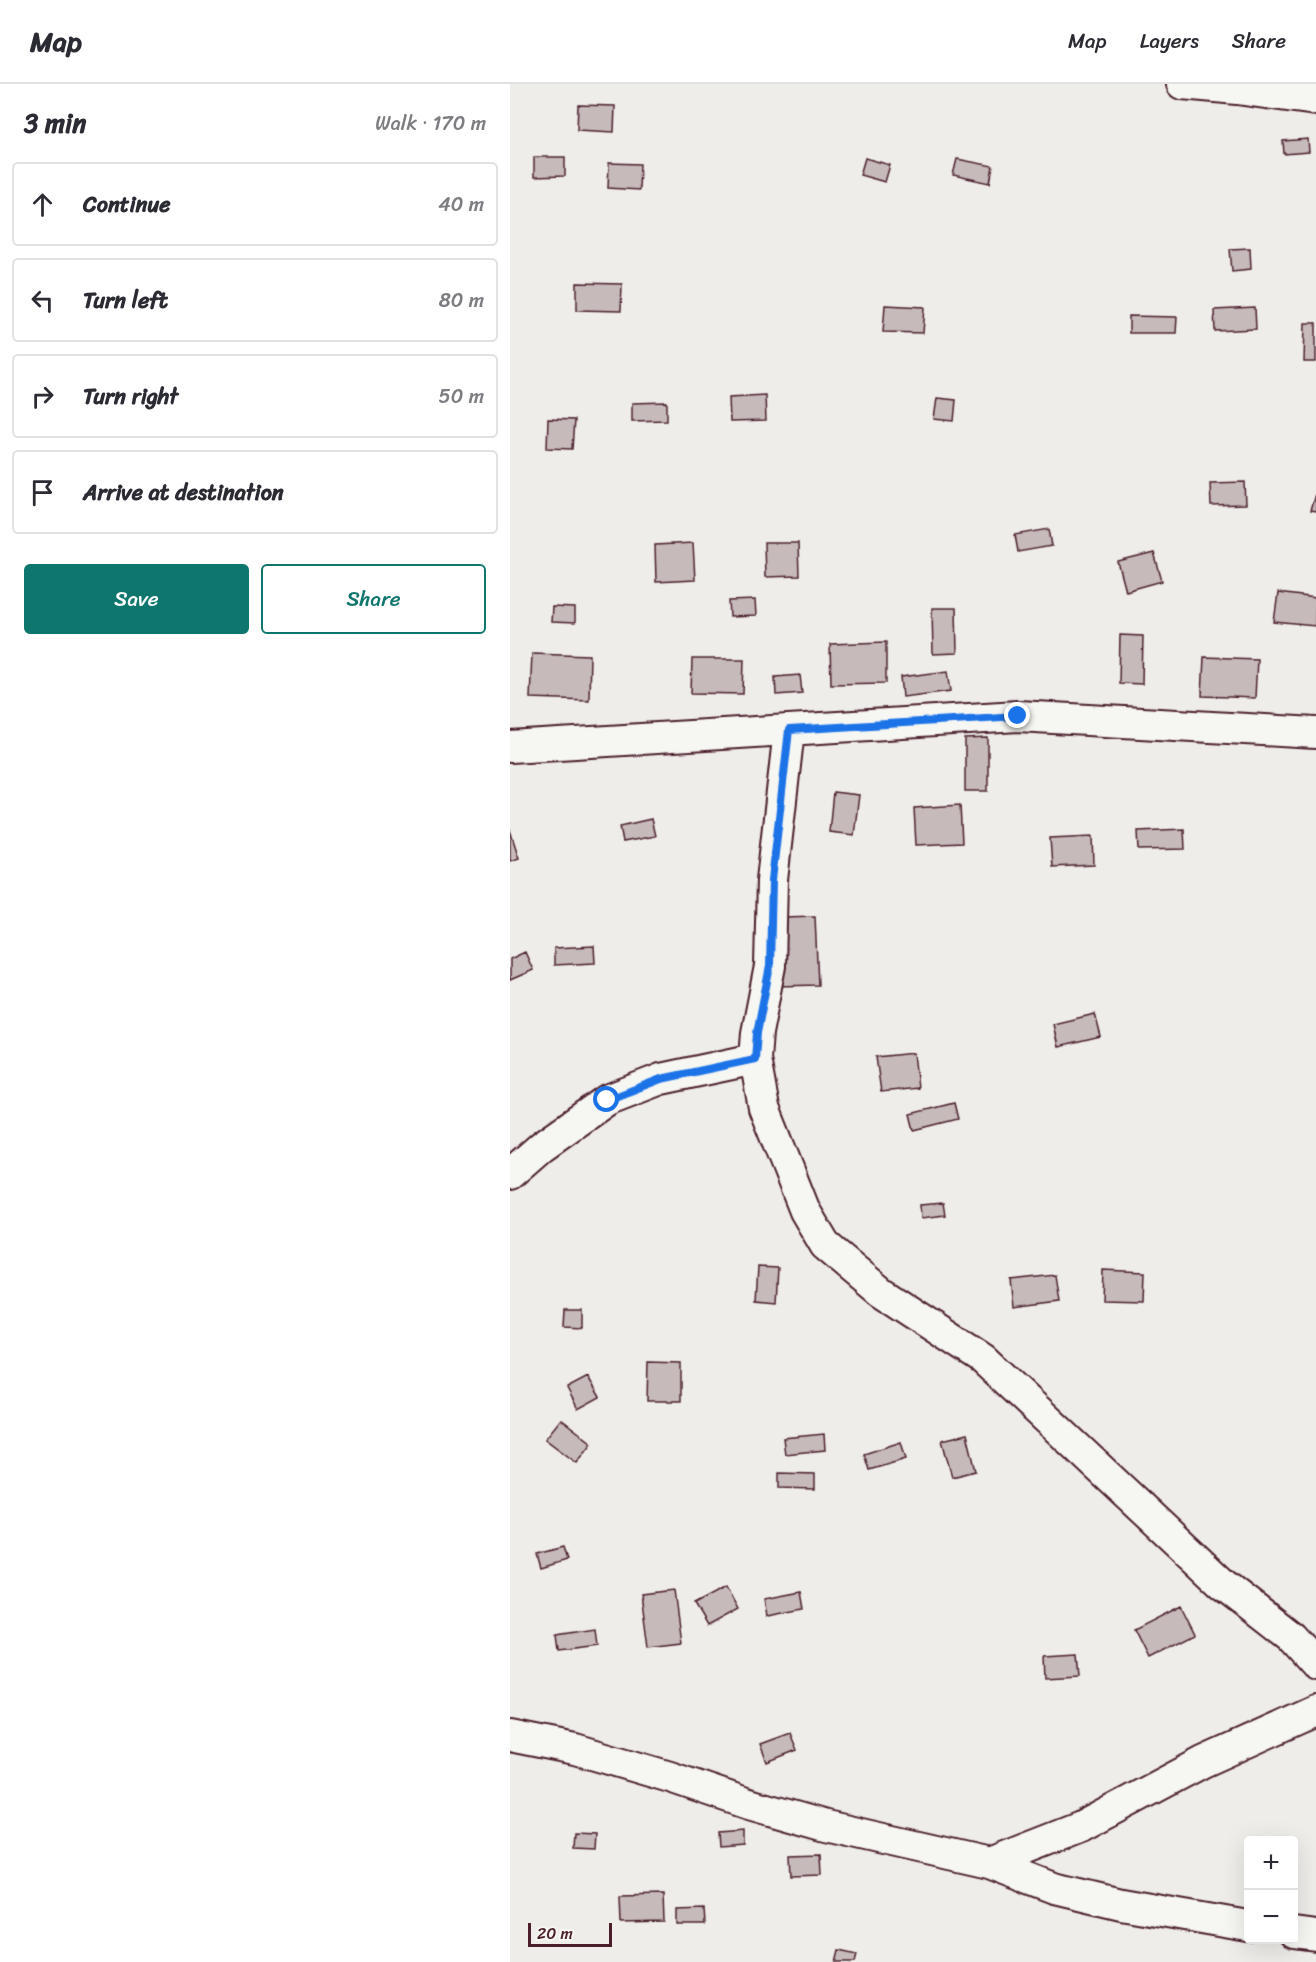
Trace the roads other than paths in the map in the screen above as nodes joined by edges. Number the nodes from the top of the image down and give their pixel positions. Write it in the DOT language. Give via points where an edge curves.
graph roads {
  1 [pos="1182,84"];
  2 [pos="1316,100"];
  3 [pos="789,730"];
  4 [pos="1316,733"];
  5 [pos="510,747"];
  6 [pos="755,1059"];
  7 [pos="510,1174"];
  8 [pos="1316,1665"];
  9 [pos="1316,1711"];
  10 [pos="510,1736"];
  11 [pos="989,1863"];
  12 [pos="1244,1925"];
  13 [pos="1298,1934"];
  14 [pos="1316,1936"];
  1 -- 2 [label="street"];
  3 -- 4 [label="street" via="1018,716"];
  3 -- 5 [label="street"];
  3 -- 6 [label="street" via="772,880 770,966"];
  6 -- 7 [label="street" via="661,1079 607,1100"];
  6 -- 8 [label="street" via="764,1108 805,1211 825,1245 881,1292 983,1359 1222,1584 1291,1637"];
  9 -- 11 [label="street" via="1203,1762 1081,1827"];
  10 -- 11 [label="street" via="596,1755 826,1826"];
  11 -- 12 [label="street" via="1065,1891"];
  13 -- 14 [label="street"];
}
